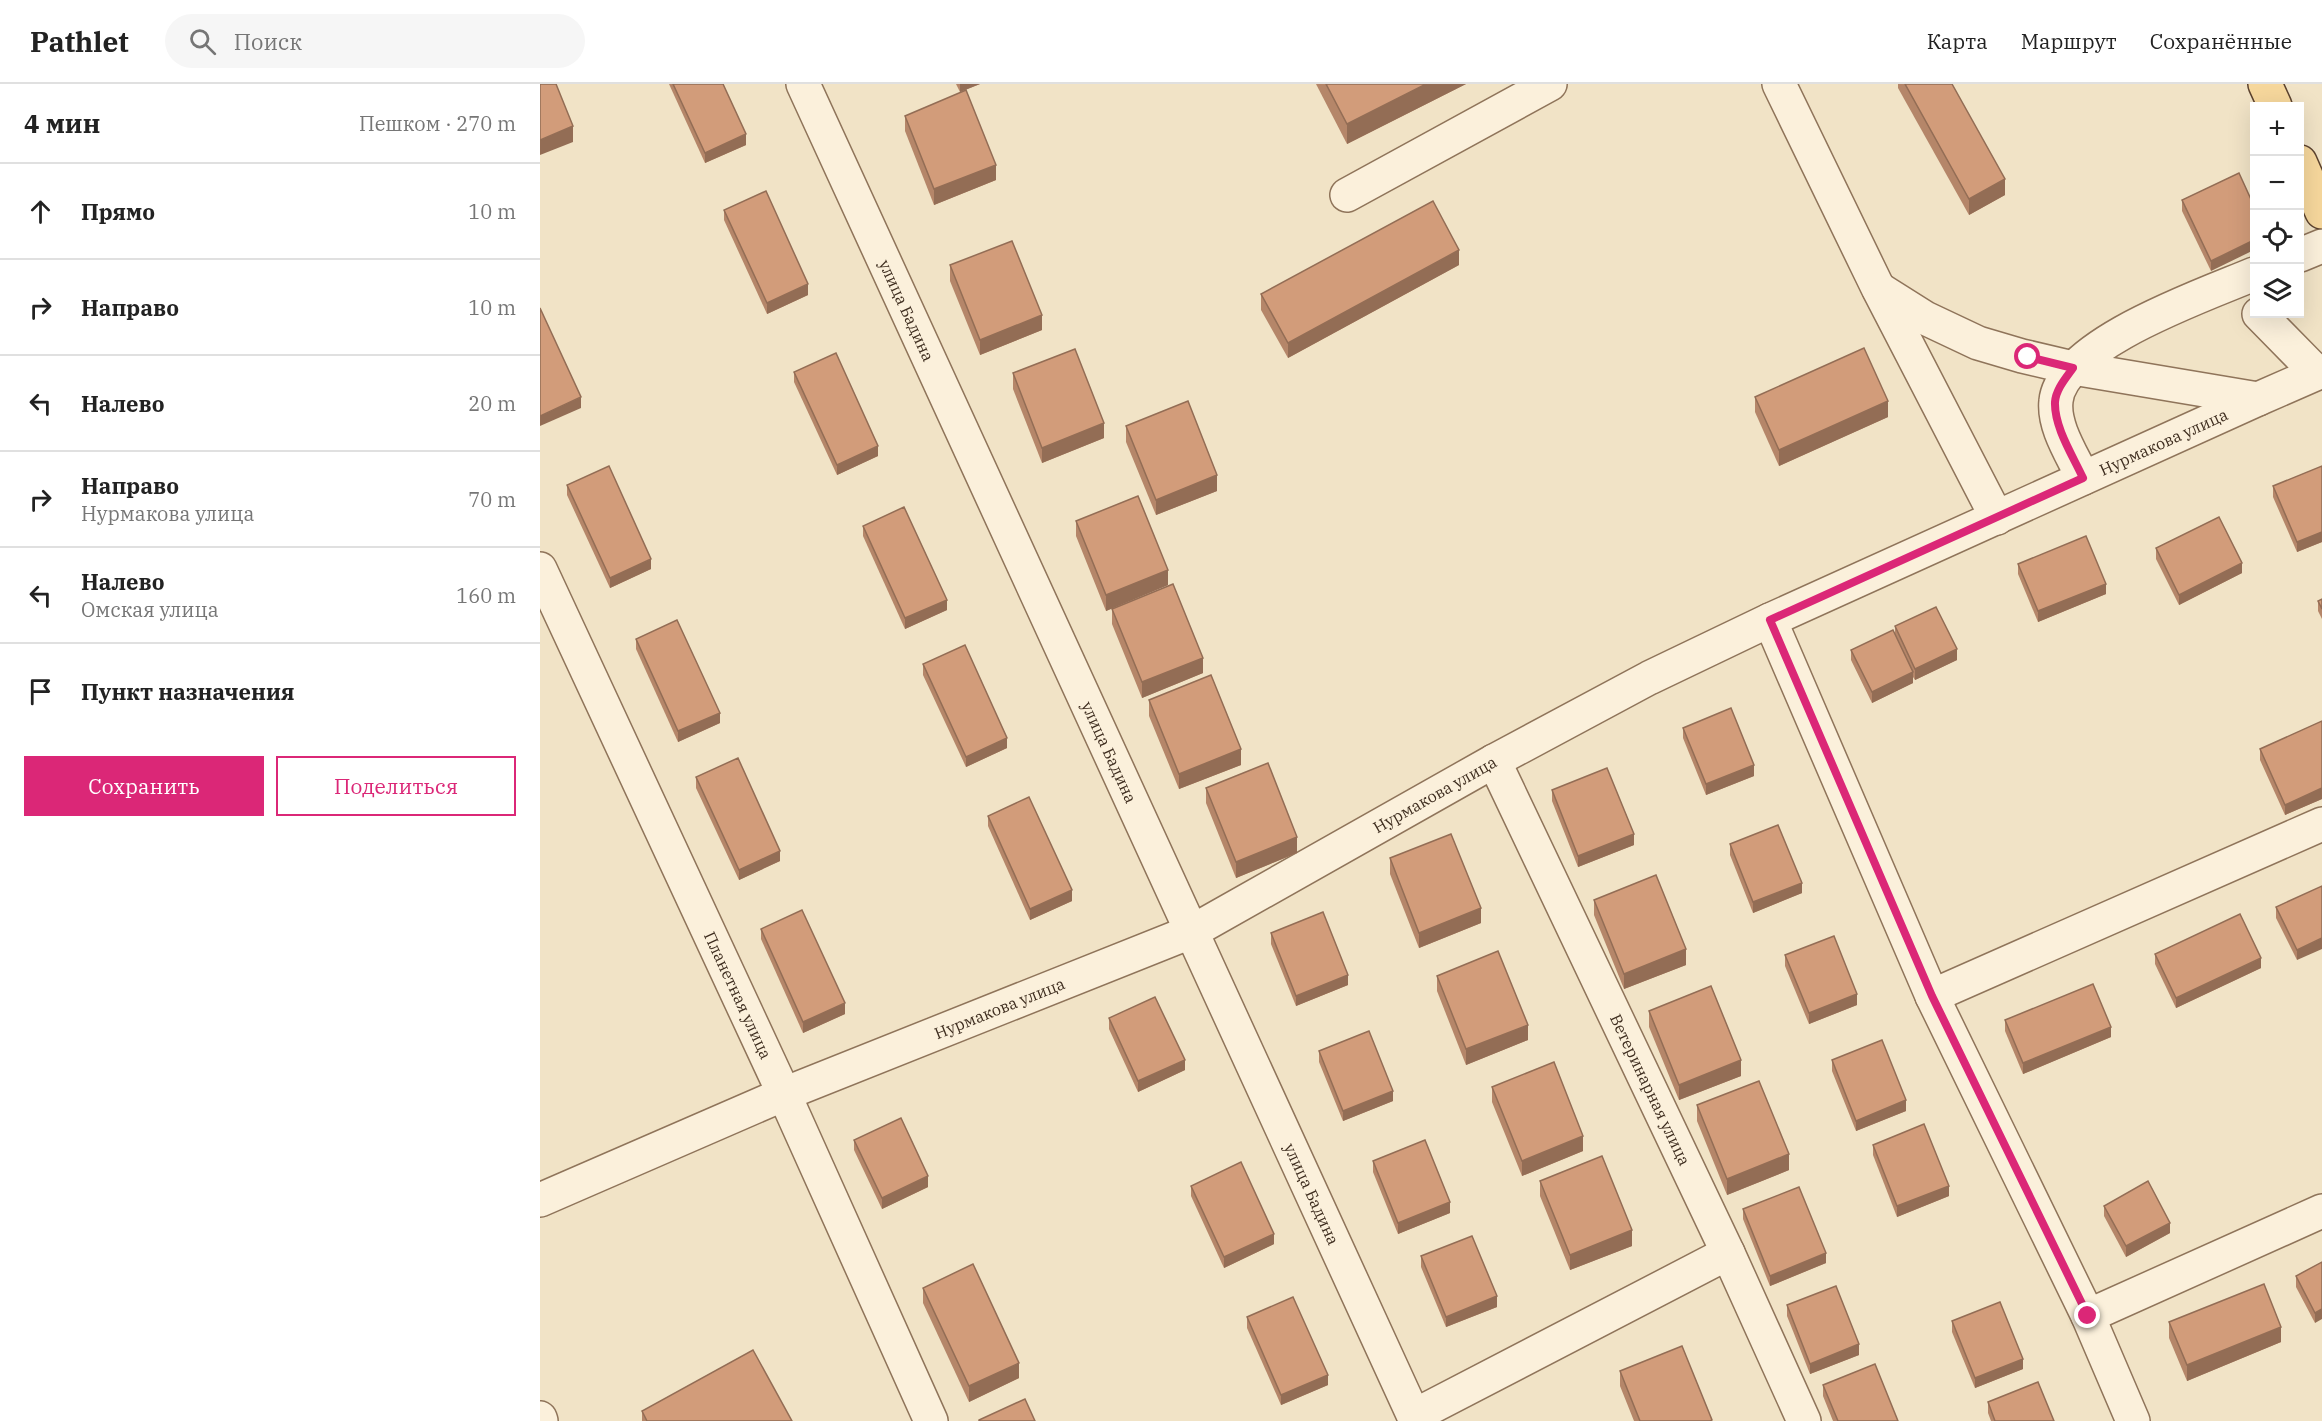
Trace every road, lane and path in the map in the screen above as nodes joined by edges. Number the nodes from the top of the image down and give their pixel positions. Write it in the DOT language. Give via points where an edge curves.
graph roads {
  1 [pos="803,84"];
  2 [pos="1550,84"];
  3 [pos="1779,84"];
  4 [pos="2265,84"];
  5 [pos="2273,102"];
  6 [pos="2304,171"];
  7 [pos="1347,195"];
  8 [pos="2322,212"];
  9 [pos="2322,246"];
  10 [pos="2304,253"];
  11 [pos="2242,279"];
  12 [pos="1878,288"];
  13 [pos="2250,299"];
  14 [pos="2263,318"];
  15 [pos="2073,368"];
  16 [pos="2319,372"];
  17 [pos="2258,399"];
  18 [pos="2083,478"];
  19 [pos="1997,518"];
  20 [pos="540,569"];
  21 [pos="1770,620"];
  22 [pos="1494,761"];
  23 [pos="2322,824"];
  24 [pos="1193,931"];
  25 [pos="1932,996"];
  26 [pos="784,1094"];
  27 [pos="540,1200"];
  28 [pos="2322,1211"];
  29 [pos="1728,1253"];
  30 [pos="2088,1316"];
  31 [pos="1415,1419"];
  32 [pos="931,1421"];
  33 [pos="1804,1421"];
  34 [pos="2133,1421"];
  1 -- 24 [label="street, улица Бадина"];
  2 -- 7 [label="street"];
  3 -- 12 [label="street"];
  4 -- 5 [label="main road"];
  6 -- 8 [label="main road"];
  9 -- 10 [label="street"];
  11 -- 13 [label="street"];
  11 -- 15 [label="street" via="2154,315 2117,335"];
  12 -- 15 [label="street" via="1924,318 1978,343"];
  12 -- 19 [label="street"];
  14 -- 16 [label="street"];
  15 -- 17 [label="street"];
  15 -- 18 [label="street" via="2059,388 2055,402 2059,425"];
  16 -- 17 [label="street, Нурмакова улица"];
  17 -- 18 [label="street, Нурмакова улица"];
  18 -- 19 [label="street, Нурмакова улица"];
  19 -- 21 [label="street, Нурмакова улица"];
  20 -- 26 [label="street, Планетная улица"];
  21 -- 22 [label="street, Нурмакова улица" via="1649,678"];
  21 -- 25 [label="street"];
  22 -- 24 [label="street, Нурмакова улица"];
  22 -- 29 [label="street, Ветеринарная улица"];
  23 -- 25 [label="street"];
  24 -- 26 [label="street, Нурмакова улица"];
  24 -- 31 [label="street, улица Бадина"];
  25 -- 30 [label="street"];
  26 -- 27 [label="street, Нурмакова улица"];
  26 -- 32 [label="street, Планетная улица"];
  28 -- 30 [label="street"];
  29 -- 31 [label="street"];
  29 -- 33 [label="street, Ветеринарная улица"];
  30 -- 34 [label="street"];
}
